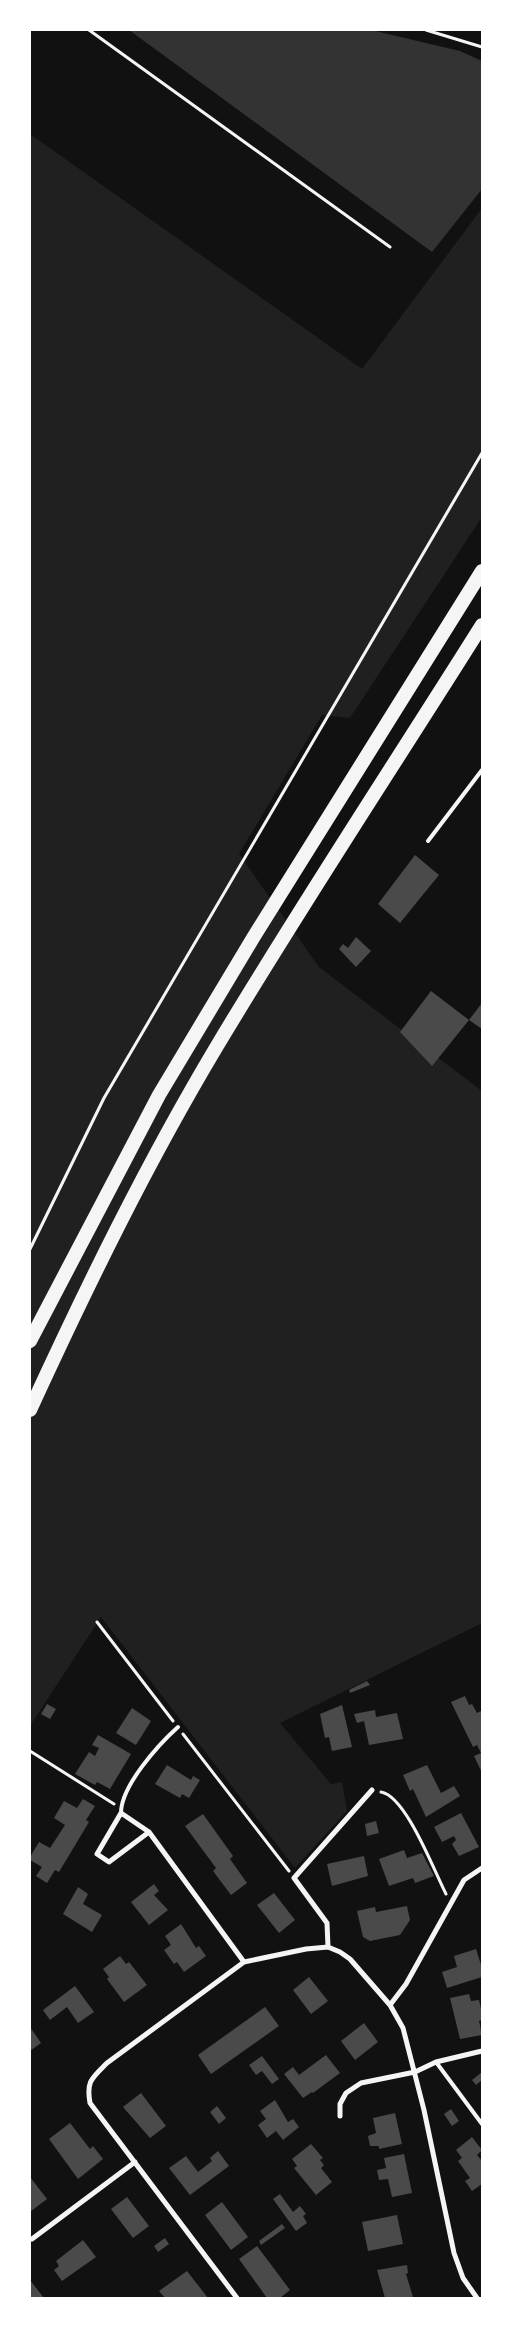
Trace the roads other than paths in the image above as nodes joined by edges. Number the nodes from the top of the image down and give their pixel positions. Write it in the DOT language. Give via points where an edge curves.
graph roads {
  1 [pos="482,571"];
  2 [pos="482,625"];
  3 [pos="482,770"];
  4 [pos="428,841"];
  5 [pos="31,1340"];
  6 [pos="30,1410"];
  7 [pos="178,1727"];
  8 [pos="372,1790"];
  9 [pos="121,1810"];
  10 [pos="149,1832"];
  11 [pos="482,1868"];
  12 [pos="328,1948"];
  13 [pos="244,1962"];
  14 [pos="390,2005"];
  15 [pos="482,2051"];
  16 [pos="436,2062"];
  17 [pos="414,2072"];
  18 [pos="340,2116"];
  19 [pos="482,2124"];
  20 [pos="135,2162"];
  21 [pos="32,2239"];
  22 [pos="237,2298"];
  23 [pos="477,2298"];
  1 -- 5 [label="highway" via="164,1087"];
  2 -- 6 [label="highway" via="217,1046 149,1166 89,1283"];
  3 -- 4 [label="lane"];
  7 -- 9 [label="lane" via="150,1756 124,1798"];
  8 -- 12 [label="street" via="294,1878 327,1923"];
  9 -- 10 [label="street"];
  9 -- 10 [label="street" via="97,1854 109,1862"];
  10 -- 13 [label="street"];
  11 -- 14 [label="street" via="464,1880 406,1984"];
  12 -- 13 [label="street" via="306,1949"];
  12 -- 14 [label="street" via="350,1959"];
  13 -- 20 [label="street" via="107,2063 91,2079 88,2090 90,2103"];
  14 -- 17 [label="street" via="403,2028"];
  15 -- 16 [label="street"];
  16 -- 17 [label="street"];
  16 -- 19 [label="lane"];
  17 -- 18 [label="street" via="361,2083 346,2093 340,2104"];
  17 -- 23 [label="street" via="454,2253"];
  20 -- 21 [label="street"];
  20 -- 22 [label="street"];
}
